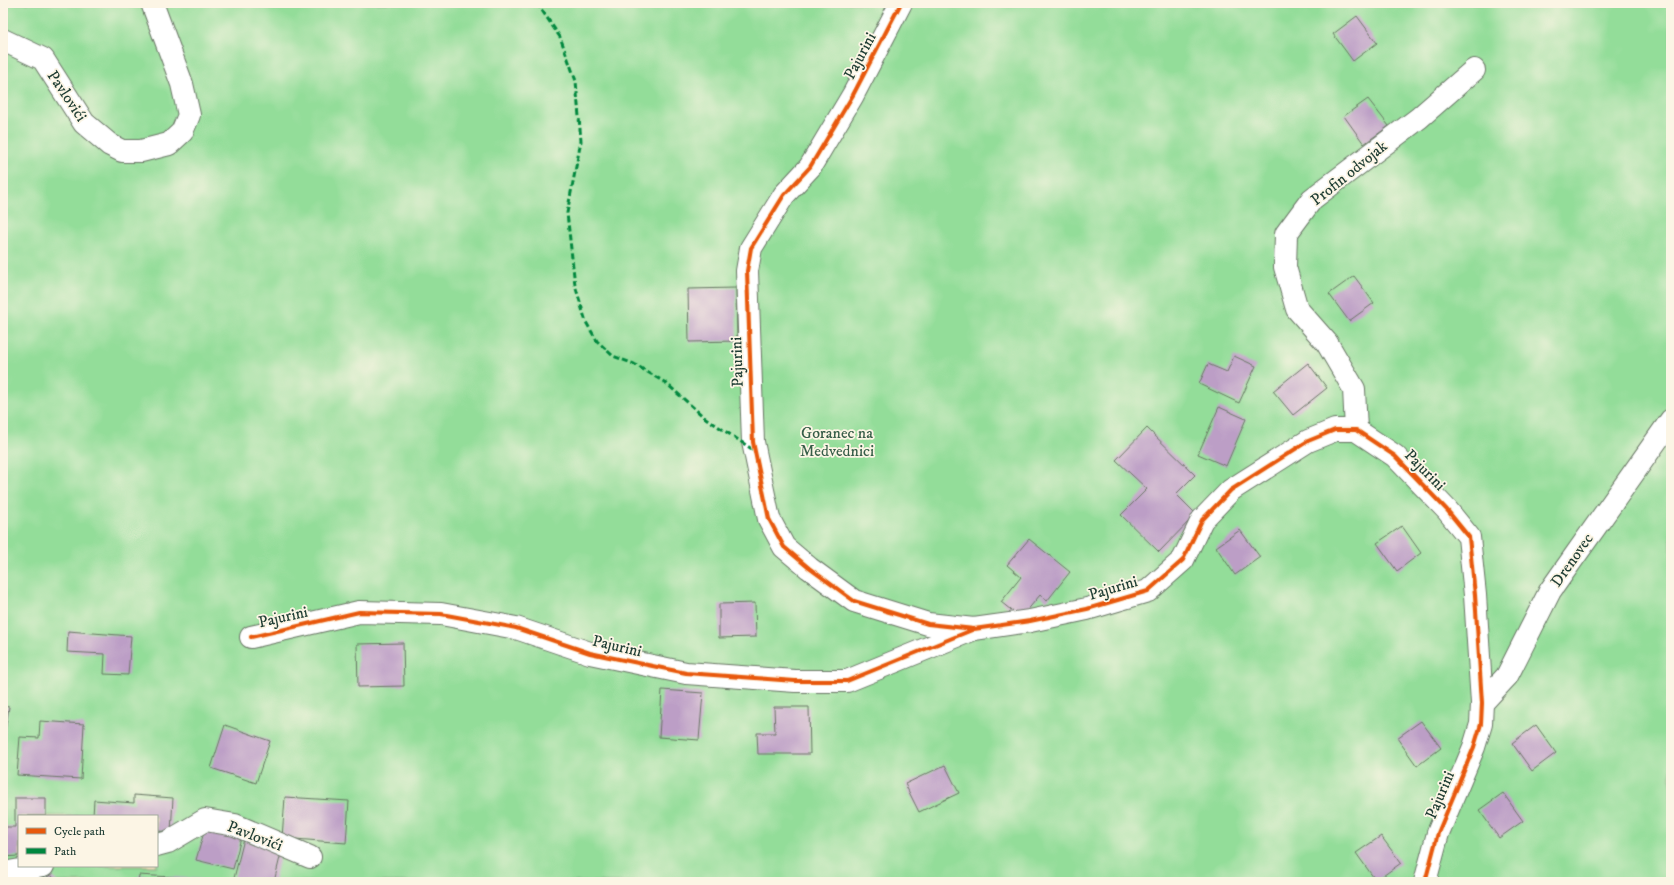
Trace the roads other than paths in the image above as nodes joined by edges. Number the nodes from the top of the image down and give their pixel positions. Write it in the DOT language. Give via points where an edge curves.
graph roads {
  1 [pos="152,3"];
  2 [pos="901,3"];
  3 [pos="3,40"];
  4 [pos="1474,70"];
  5 [pos="1671,420"];
  6 [pos="1356,430"];
  7 [pos="974,630"];
  8 [pos="251,636"];
  9 [pos="1482,703"];
  10 [pos="158,845"];
  11 [pos="310,857"];
  12 [pos="37,867"];
  13 [pos="3,873"];
  14 [pos="1425,882"];
  1 -- 3 [label="street, Pavlovići" via="182,84 189,115 182,132 169,144 141,151 122,151 110,145 84,123 43,59"];
  2 -- 7 [label="street, Pajurini" via="853,95 810,167 784,195 751,248 747,271 753,442 769,519 784,547 854,601 928,624"];
  4 -- 6 [label="street, Profin odvojak" via="1419,118 1312,200 1286,234 1285,267 1297,309 1327,343 1354,388"];
  5 -- 9 [label="street, Drenovec" via="1550,591 1507,676"];
  6 -- 7 [label="street, Pajurini" via="1335,430 1308,441 1230,490 1202,520 1183,560 1148,591 1087,609"];
  6 -- 9 [label="street, Pajurini" via="1394,456 1447,510 1469,537"];
  7 -- 8 [label="street, Pajurini" via="847,681 795,681 686,673 590,653 516,628 441,614 359,612"];
  9 -- 14 [label="street, Pajurini" via="1481,724 1438,833"];
  10 -- 11 [label="street, Pavlovići" via="168,842 205,820 235,825"];
  12 -- 13 [label="street"];
}
